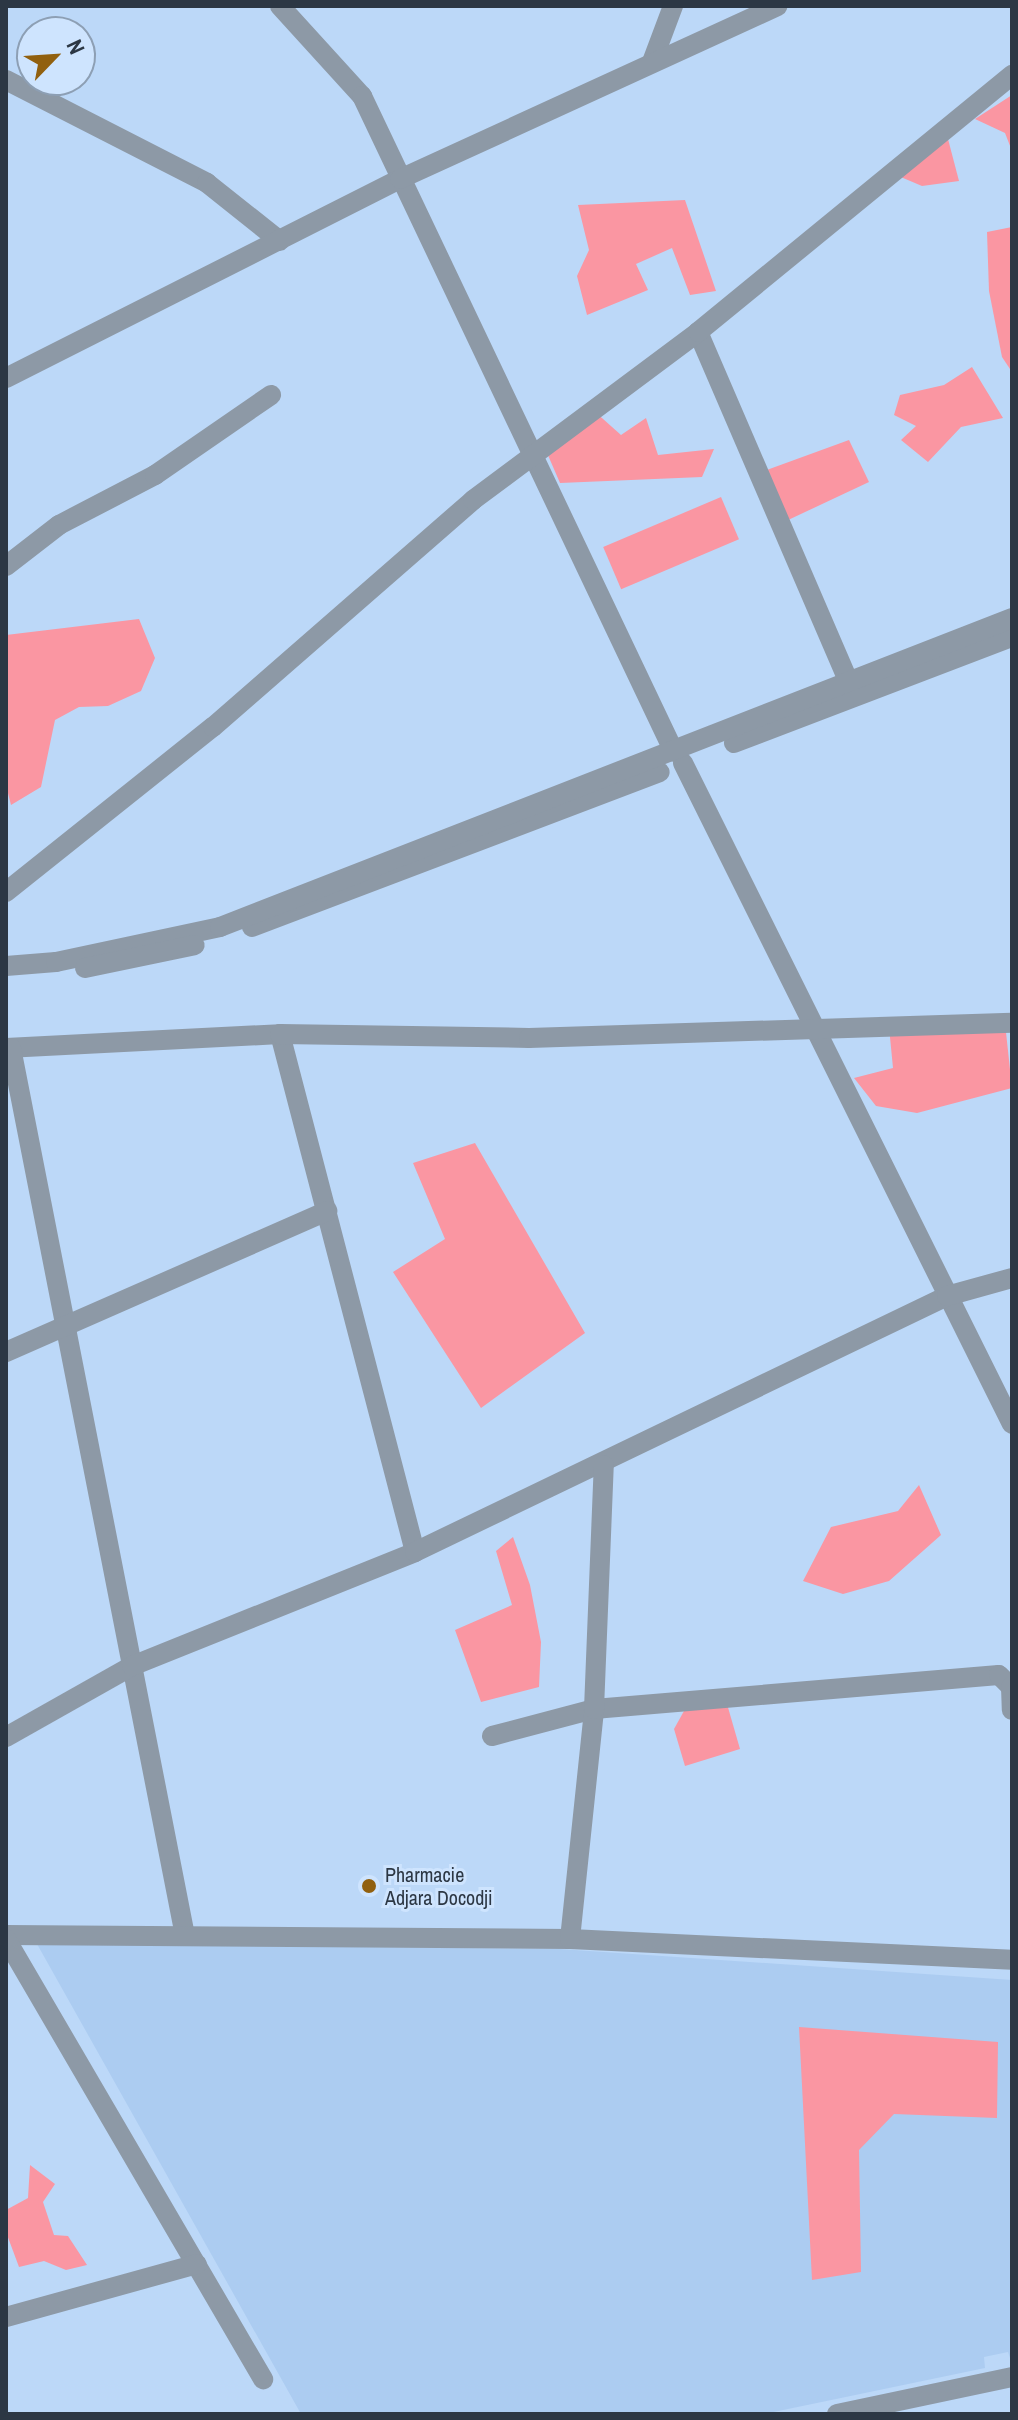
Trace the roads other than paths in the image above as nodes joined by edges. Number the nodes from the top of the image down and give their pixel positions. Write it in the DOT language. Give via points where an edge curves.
graph roads {
  1 [pos="280,6"];
  2 [pos="673,6"];
  3 [pos="777,6"];
  4 [pos="652,62"];
  5 [pos="1012,75"];
  6 [pos="6,80"];
  7 [pos="400,179"];
  8 [pos="280,241"];
  9 [pos="698,332"];
  10 [pos="6,378"];
  11 [pos="271,395"];
  12 [pos="532,455"];
  13 [pos="6,566"];
  14 [pos="1012,618"];
  15 [pos="1012,637"];
  16 [pos="848,681"];
  17 [pos="678,758"];
  18 [pos="6,892"];
  19 [pos="6,966"];
  20 [pos="6,977"];
  21 [pos="1012,1023"];
  22 [pos="814,1030"];
  23 [pos="280,1034"];
  24 [pos="9,1048"];
  25 [pos="327,1211"];
  26 [pos="1012,1278"];
  27 [pos="947,1296"];
  28 [pos="66,1326"];
  29 [pos="6,1352"];
  30 [pos="1012,1424"];
  31 [pos="604,1465"];
  32 [pos="415,1552"];
  33 [pos="132,1666"];
  34 [pos="594,1709"];
  35 [pos="1012,1710"];
  36 [pos="492,1736"];
  37 [pos="6,1737"];
  38 [pos="185,1936"];
  39 [pos="6,1937"];
  40 [pos="570,1939"];
  41 [pos="1012,1960"];
  42 [pos="197,2264"];
  43 [pos="6,2317"];
  44 [pos="1012,2377"];
  45 [pos="263,2379"];
  46 [pos="837,2414"];
  1 -- 7 [label="street" via="351,79"];
  2 -- 4 [label="street"];
  3 -- 4 [label="street"];
  4 -- 7 [label="street"];
  5 -- 9 [label="street"];
  6 -- 8 [label="street" via="207,183"];
  7 -- 8 [label="street"];
  7 -- 12 [label="street"];
  8 -- 10 [label="street"];
  9 -- 12 [label="street"];
  9 -- 16 [label="street"];
  11 -- 13 [label="street" via="155,475 59,525"];
  12 -- 17 [label="street"];
  12 -- 18 [label="street" via="213,727"];
  14 -- 16 [label="street"];
  15 -- 17 [label="street"];
  16 -- 17 [label="street"];
  17 -- 19 [label="street" via="220,927 56,962"];
  17 -- 20 [label="street" via="223,937 138,960"];
  17 -- 22 [label="street"];
  21 -- 22 [label="street"];
  22 -- 23 [label="street" via="529,1038"];
  22 -- 27 [label="street"];
  23 -- 24 [label="street"];
  23 -- 25 [label="street"];
  24 -- 28 [label="street"];
  25 -- 28 [label="street"];
  25 -- 32 [label="street"];
  26 -- 27 [label="street"];
  27 -- 30 [label="street"];
  27 -- 31 [label="street"];
  28 -- 29 [label="street"];
  28 -- 33 [label="street"];
  31 -- 32 [label="street"];
  31 -- 34 [label="street"];
  32 -- 33 [label="street"];
  33 -- 37 [label="street"];
  33 -- 38 [label="street"];
  34 -- 35 [label="street" via="999,1675 1011,1687"];
  34 -- 36 [label="street"];
  34 -- 40 [label="street"];
  38 -- 39 [label="street"];
  38 -- 40 [label="street"];
  39 -- 42 [label="street"];
  40 -- 41 [label="street"];
  42 -- 43 [label="street"];
  42 -- 45 [label="street"];
  44 -- 46 [label="street"];
}
